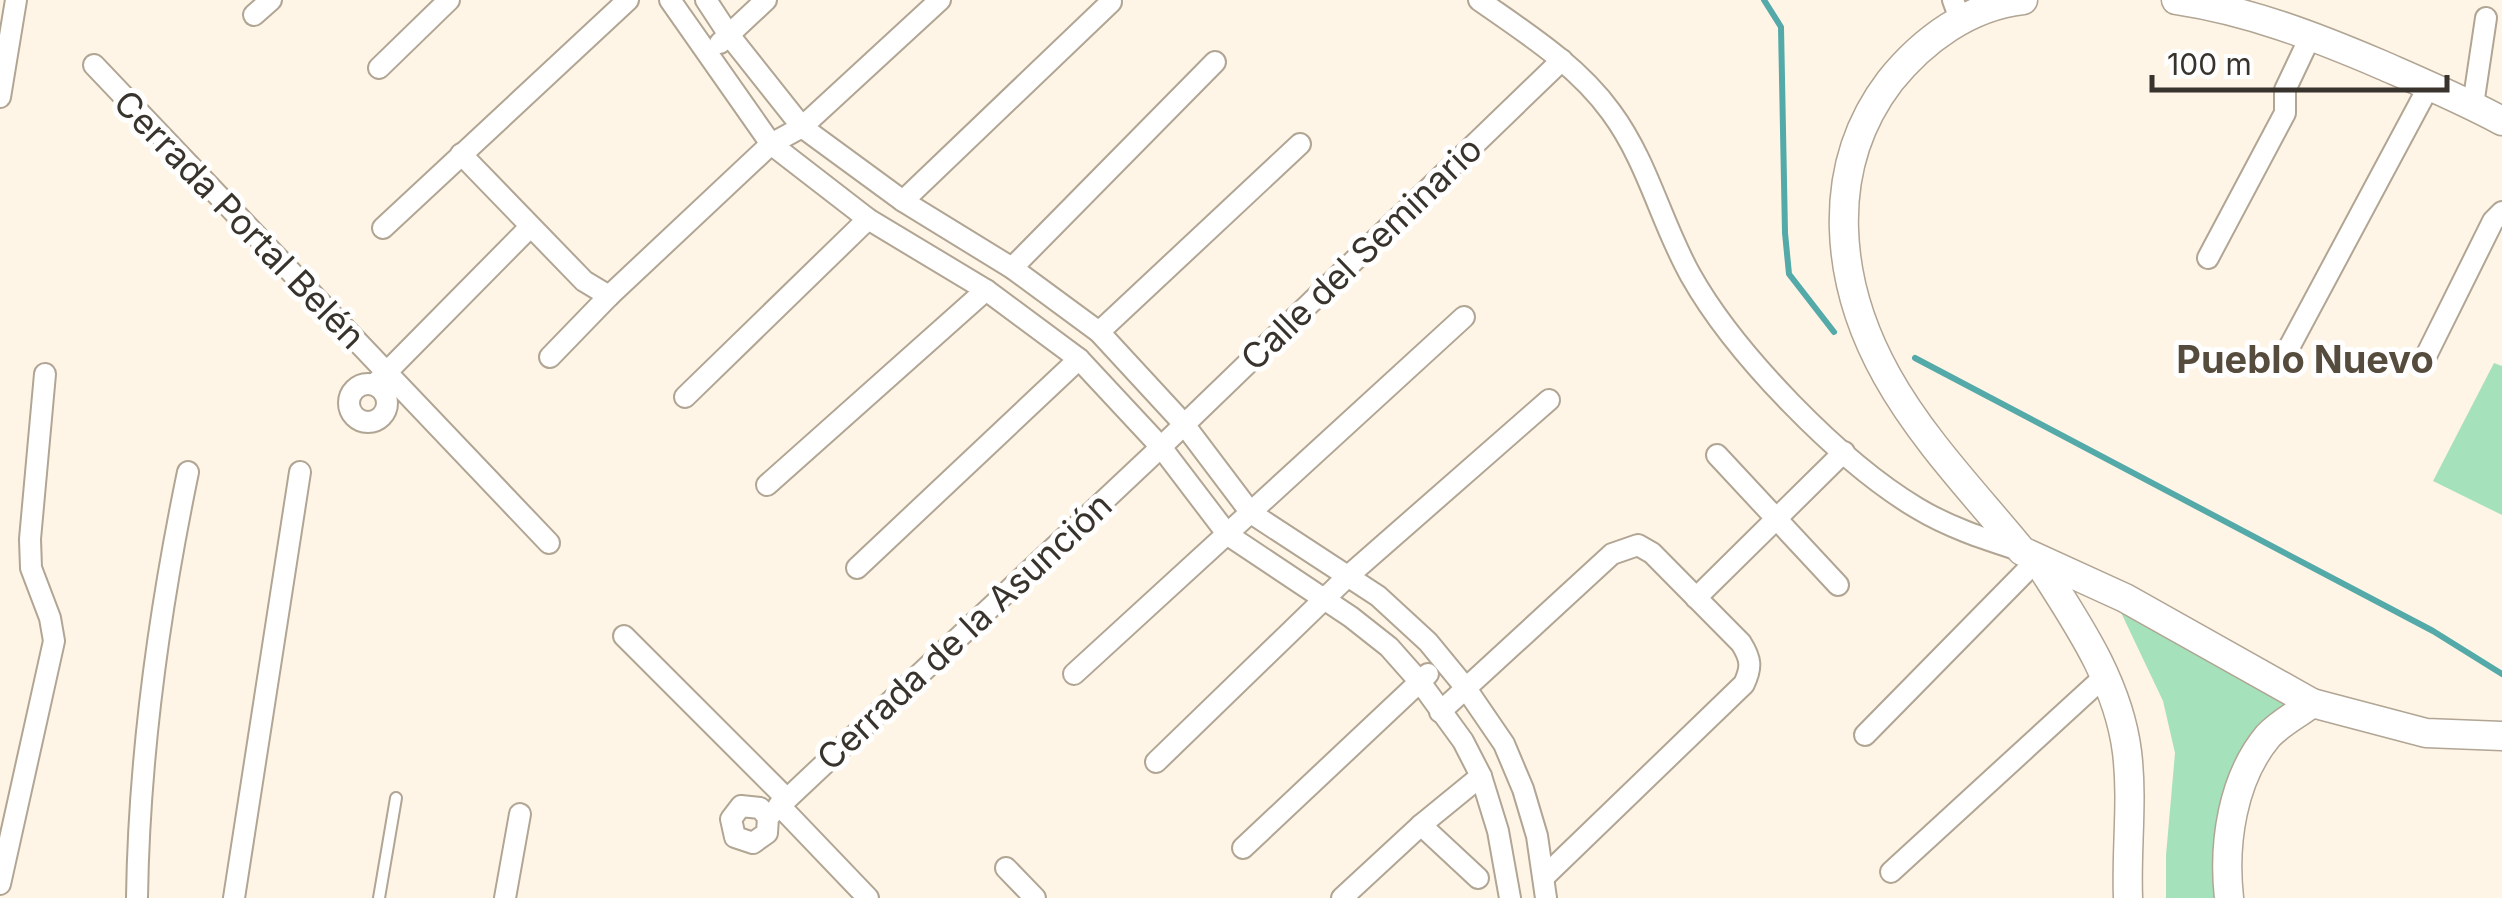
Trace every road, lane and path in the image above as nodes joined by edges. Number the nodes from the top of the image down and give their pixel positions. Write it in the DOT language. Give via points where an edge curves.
graph roads {
  1 [pos="16,0"];
  2 [pos="271,0"];
  3 [pos="449,0"];
  4 [pos="628,0"];
  5 [pos="670,0"];
  6 [pos="706,0"];
  7 [pos="766,0"];
  8 [pos="940,0"];
  9 [pos="1479,0"];
  10 [pos="2023,0"];
  11 [pos="2176,0"];
  12 [pos="1111,2"];
  13 [pos="2233,5"];
  14 [pos="1957,10"];
  15 [pos="254,16"];
  16 [pos="2486,18"];
  17 [pos="729,35"];
  18 [pos="2311,35"];
  19 [pos="708,54"];
  20 [pos="1562,60"];
  21 [pos="1215,62"];
  22 [pos="94,65"];
  23 [pos="379,68"];
  24 [pos="2429,86"];
  25 [pos="0,97"];
  26 [pos="2474,105"];
  27 [pos="2502,121"];
  28 [pos="802,127"];
  29 [pos="771,144"];
  30 [pos="1300,144"];
  31 [pos="462,154"];
  32 [pos="903,201"];
  33 [pos="2502,212"];
  34 [pos="868,219"];
  35 [pos="530,227"];
  36 [pos="383,228"];
  37 [pos="2208,258"];
  38 [pos="1012,268"];
  39 [pos="986,290"];
  40 [pos="608,296"];
  41 [pos="1464,317"];
  42 [pos="1099,332"];
  43 [pos="2286,355"];
  44 [pos="550,357"];
  45 [pos="1079,359"];
  46 [pos="2423,362"];
  47 [pos="45,374"];
  48 [pos="380,378"];
  49 [pos="685,396"];
  50 [pos="1550,400"];
  51 [pos="1183,424"];
  52 [pos="1161,447"];
  53 [pos="1844,452"];
  54 [pos="1717,455"];
  55 [pos="188,472"];
  56 [pos="300,472"];
  57 [pos="767,486"];
  58 [pos="1251,513"];
  59 [pos="1776,519"];
  60 [pos="1228,535"];
  61 [pos="549,543"];
  62 [pos="2029,555"];
  63 [pos="857,568"];
  64 [pos="1347,576"];
  65 [pos="1838,585"];
  66 [pos="1696,598"];
  67 [pos="1324,600"];
  68 [pos="624,636"];
  69 [pos="1442,660"];
  70 [pos="1074,674"];
  71 [pos="2106,675"];
  72 [pos="1420,682"];
  73 [pos="1465,687"];
  74 [pos="2312,703"];
  75 [pos="1440,712"];
  76 [pos="1865,736"];
  77 [pos="2502,736"];
  78 [pos="1156,762"];
  79 [pos="1481,776"];
  80 [pos="396,798"];
  81 [pos="777,807"];
  82 [pos="520,814"];
  83 [pos="1421,825"];
  84 [pos="1243,848"];
  85 [pos="1006,868"];
  86 [pos="1891,872"];
  87 [pos="1478,878"];
  88 [pos="0,884"];
  89 [pos="1545,887"];
  90 [pos="137,898"];
  91 [pos="234,898"];
  92 [pos="379,898"];
  93 [pos="505,898"];
  94 [pos="868,898"];
  95 [pos="1035,898"];
  96 [pos="1342,898"];
  97 [pos="1510,898"];
  98 [pos="2128,898"];
  99 [pos="2229,898"];
  1 -- 25 [label="street"];
  2 -- 15 [label="street"];
  3 -- 23 [label="street"];
  4 -- 31 [label="street"];
  5 -- 19 [label="street"];
  6 -- 17 [label="street"];
  7 -- 17 [label="street"];
  8 -- 28 [label="street"];
  9 -- 20 [label="street"];
  10 -- 14 [label="street"];
  11 -- 13 [label="street"];
  12 -- 32 [label="street"];
  13 -- 18 [label="street"];
  14 -- 62 [label="street" via="1912,52 1852,149 1844,196 1850,283 1886,375"];
  16 -- 26 [label="street"];
  17 -- 19 [label="street"];
  17 -- 28 [label="street"];
  18 -- 24 [label="street"];
  18 -- 37 [label="street" via="2286,90 2284,113"];
  19 -- 29 [label="street"];
  20 -- 51 [label="street, Calle del Seminario"];
  20 -- 53 [label="street" via="1611,112 1644,167 1690,275 1726,330"];
  21 -- 38 [label="street"];
  22 -- 48 [label="street, Cerrada Portal Belén"];
  24 -- 26 [label="street"];
  24 -- 43 [label="street"];
  26 -- 27 [label="street"];
  28 -- 29 [label="street"];
  28 -- 32 [label="street"];
  29 -- 34 [label="street"];
  29 -- 40 [label="street"];
  30 -- 42 [label="street"];
  31 -- 35 [label="street"];
  31 -- 36 [label="street"];
  32 -- 38 [label="street"];
  33 -- 46 [label="street"];
  34 -- 39 [label="street"];
  34 -- 49 [label="street"];
  35 -- 40 [label="street"];
  35 -- 48 [label="street"];
  38 -- 42 [label="street"];
  39 -- 45 [label="street"];
  39 -- 57 [label="street"];
  40 -- 44 [label="street"];
  41 -- 58 [label="street"];
  42 -- 51 [label="street"];
  45 -- 52 [label="street"];
  45 -- 63 [label="street"];
  47 -- 88 [label="street" via="30,539 31,568 54,641"];
  48 -- 61 [label="street, Cerrada Portal Belén"];
  50 -- 64 [label="street"];
  51 -- 52 [label="street, Calle del Seminario"];
  51 -- 58 [label="street"];
  52 -- 60 [label="street"];
  52 -- 81 [label="street, Cerrada de la Asunción"];
  53 -- 59 [label="street"];
  53 -- 62 [label="street" via="1915,507"];
  54 -- 59 [label="street"];
  55 -- 90 [label="street" via="162,596"];
  56 -- 91 [label="street"];
  58 -- 60 [label="street"];
  58 -- 64 [label="street"];
  59 -- 65 [label="street"];
  59 -- 66 [label="street"];
  60 -- 67 [label="street"];
  60 -- 70 [label="street"];
  62 -- 71 [label="street"];
  62 -- 74 [label="street" via="2125,598"];
  62 -- 76 [label="street"];
  64 -- 67 [label="street"];
  64 -- 69 [label="street" via="1378,596"];
  66 -- 73 [label="street" via="1652,552 1638,545 1623,549"];
  66 -- 89 [label="street" via="1750,658 1744,684"];
  67 -- 72 [label="street" via="1389,647"];
  67 -- 78 [label="street"];
  68 -- 81 [label="street"];
  69 -- 72 [label="street"];
  69 -- 73 [label="street"];
  71 -- 86 [label="street"];
  71 -- 98 [label="street" via="2127,750"];
  72 -- 75 [label="street"];
  72 -- 84 [label="street"];
  73 -- 75 [label="street"];
  73 -- 89 [label="street" via="1504,744 1523,789"];
  74 -- 77 [label="street" via="2426,733"];
  74 -- 99 [label="street" via="2270,733 2251,760 2229,828"];
  75 -- 79 [label="street"];
  79 -- 83 [label="street"];
  79 -- 97 [label="street"];
  80 -- 92 [label="lane"];
  81 -- 94 [label="street"];
  82 -- 93 [label="street"];
  83 -- 87 [label="street"];
  83 -- 96 [label="street"];
  85 -- 95 [label="street"];
}
